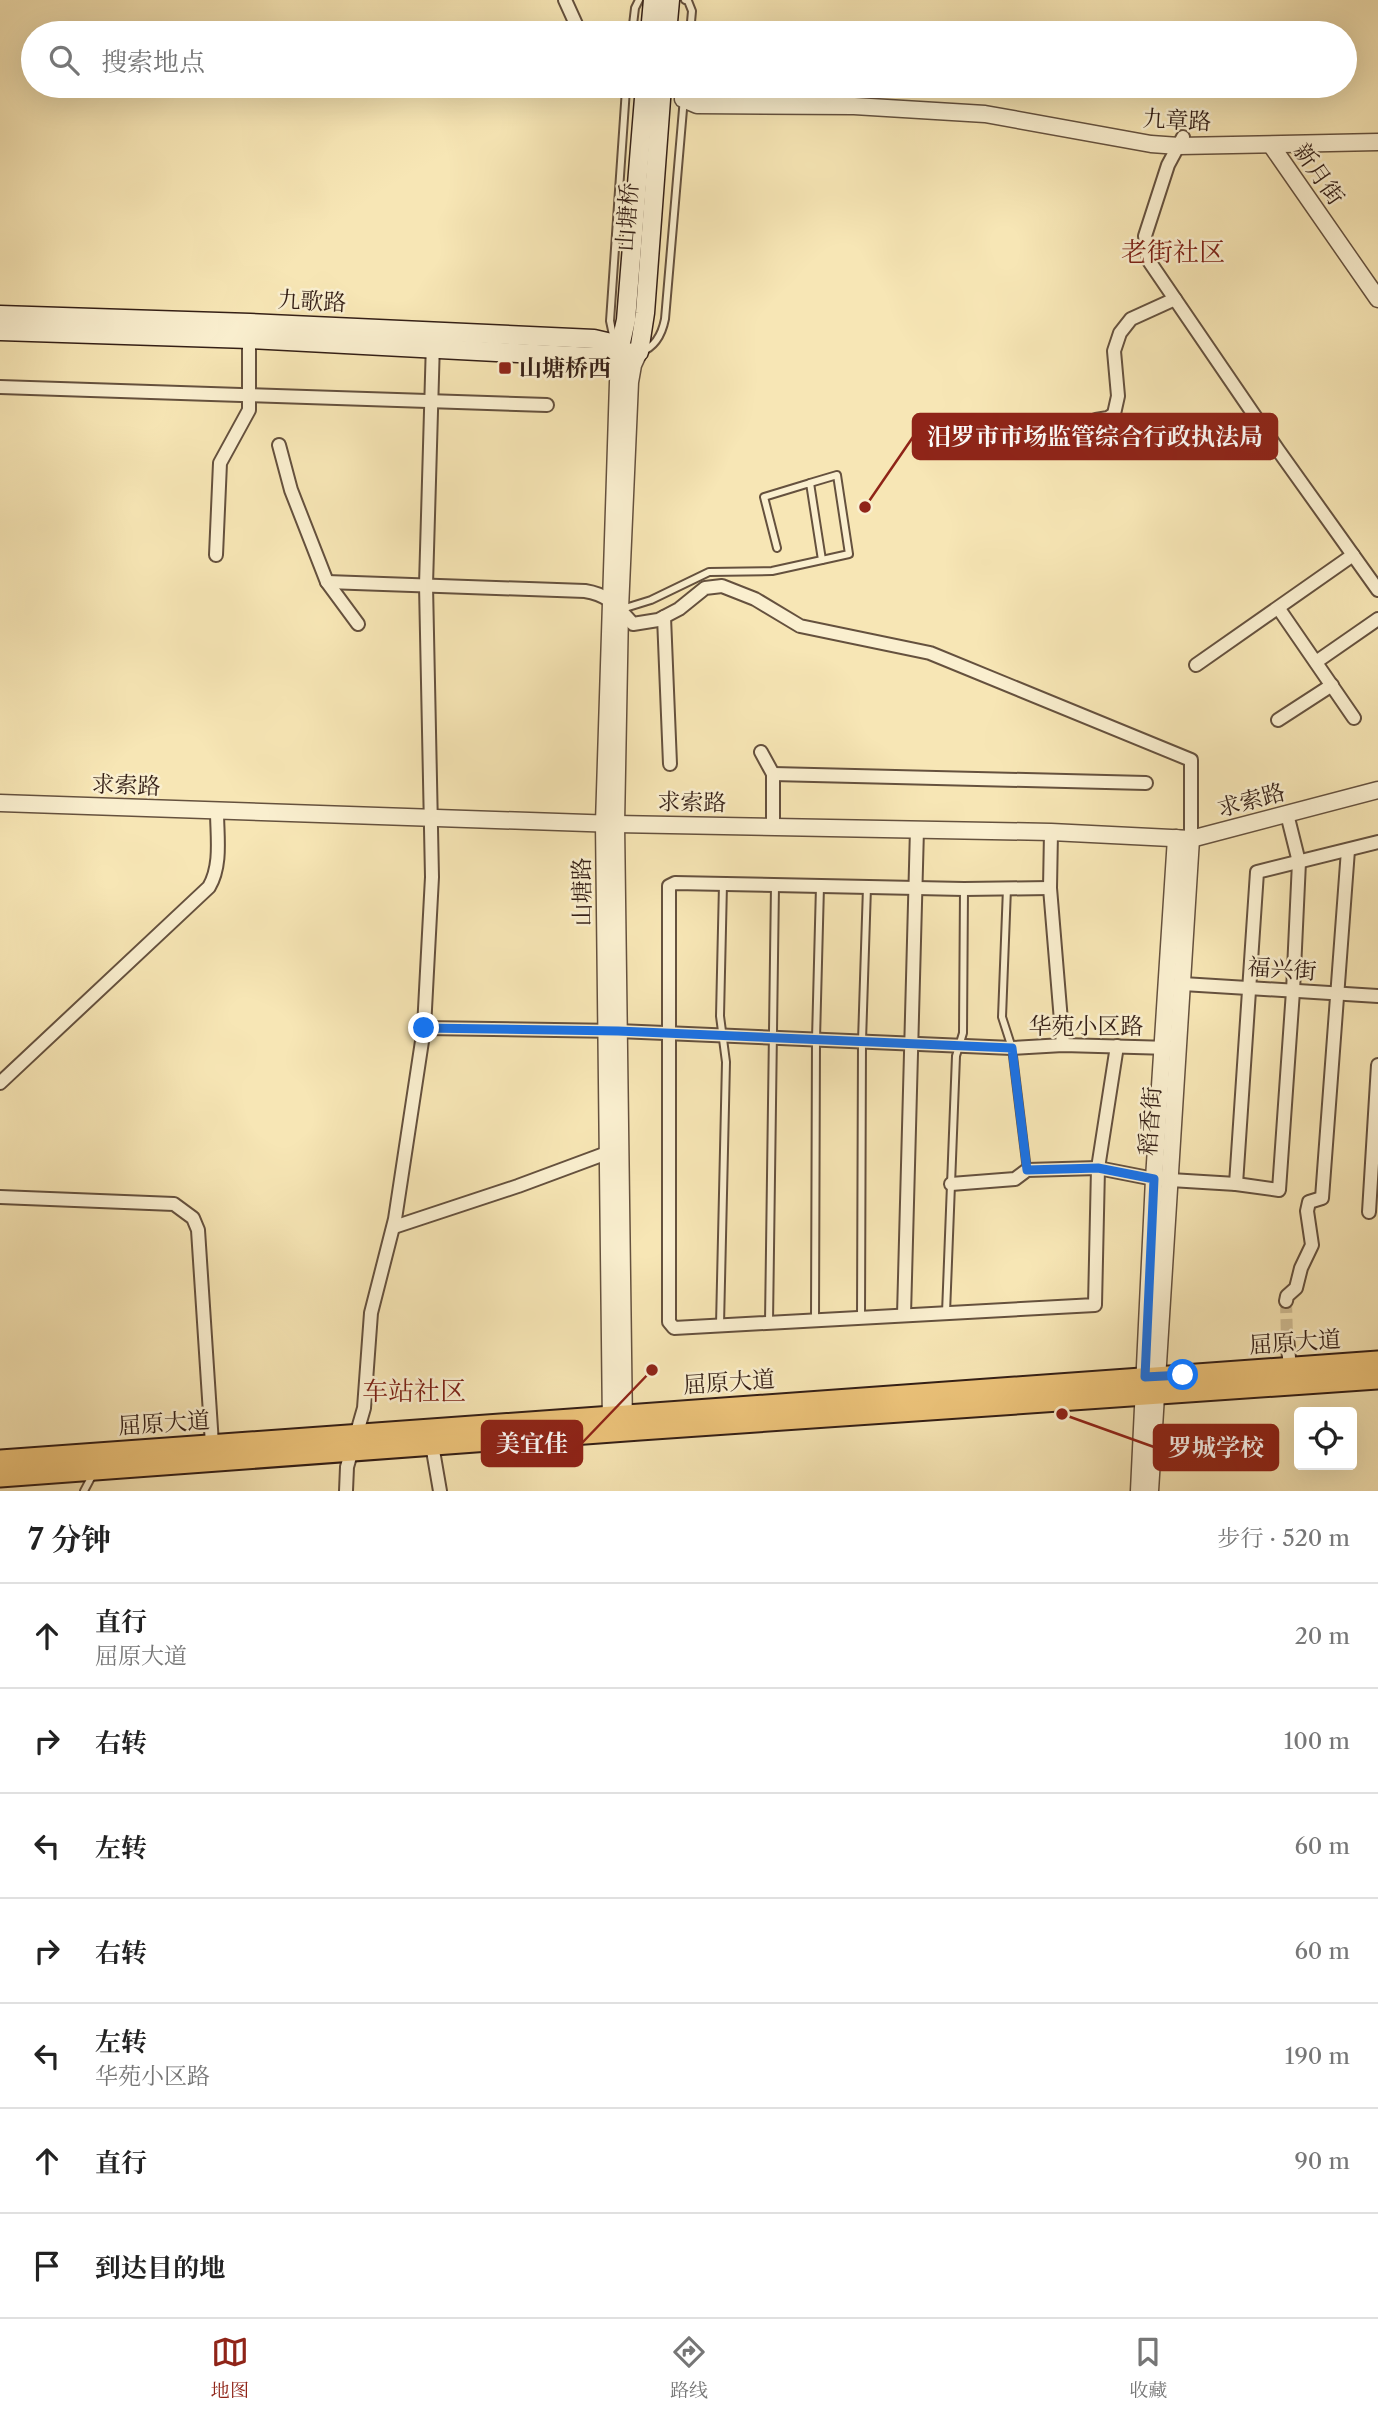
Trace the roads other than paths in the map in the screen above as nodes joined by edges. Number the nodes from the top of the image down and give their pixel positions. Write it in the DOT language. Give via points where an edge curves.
graph roads {
  1 [pos="565,0"];
  2 [pos="639,0"];
  3 [pos="653,0"];
  4 [pos="670,0"];
  5 [pos="685,0"];
  6 [pos="575,21"];
  7 [pos="633,21"];
  8 [pos="651,21"];
  9 [pos="668,21"];
  10 [pos="691,21"];
  11 [pos="622,98"];
  12 [pos="644,98"];
  13 [pos="662,98"];
  14 [pos="684,98"];
  15 [pos="776,98"];
  16 [pos="1378,133"];
  17 [pos="1181,141"];
  18 [pos="1378,142"];
  19 [pos="1271,145"];
  20 [pos="1175,299"];
  21 [pos="1378,299"];
  22 [pos="0,315"];
  23 [pos="0,331"];
  24 [pos="249,331"];
  25 [pos="434,340"];
  26 [pos="619,351"];
  27 [pos="639,352"];
  28 [pos="0,387"];
  29 [pos="249,395"];
  30 [pos="432,401"];
  31 [pos="547,405"];
  32 [pos="1096,420"];
  33 [pos="279,445"];
  34 [pos="810,483"];
  35 [pos="777,548"];
  36 [pos="216,555"];
  37 [pos="1353,555"];
  38 [pos="822,560"];
  39 [pos="327,582"];
  40 [pos="426,586"];
  41 [pos="1378,590"];
  42 [pos="615,604"];
  43 [pos="1279,608"];
  44 [pos="664,617"];
  45 [pos="1378,619"];
  46 [pos="358,624"];
  47 [pos="1316,662"];
  48 [pos="1196,665"];
  49 [pos="1332,685"];
  50 [pos="1354,718"];
  51 [pos="1278,720"];
  52 [pos="761,752"];
  53 [pos="670,764"];
  54 [pos="773,774"];
  55 [pos="1146,783"];
  56 [pos="1378,790"];
  57 [pos="0,803"];
  58 [pos="217,811"];
  59 [pos="1287,814"];
  60 [pos="431,818"];
  61 [pos="610,824"];
  62 [pos="773,827"];
  63 [pos="917,829"];
  64 [pos="1051,832"];
  65 [pos="1184,838"];
  66 [pos="1378,842"];
  67 [pos="1348,850"];
  68 [pos="1299,862"];
  69 [pos="723,884"];
  70 [pos="775,885"];
  71 [pos="820,886"];
  72 [pos="867,887"];
  73 [pos="1049,887"];
  74 [pos="917,888"];
  75 [pos="1007,888"];
  76 [pos="964,889"];
  77 [pos="1183,984"];
  78 [pos="1250,988"];
  79 [pos="1293,990"];
  80 [pos="1338,993"];
  81 [pos="1378,996"];
  82 [pos="424,1028"];
  83 [pos="612,1031"];
  84 [pos="669,1033"];
  85 [pos="724,1036"];
  86 [pos="772,1038"];
  87 [pos="816,1039"];
  88 [pos="862,1041"];
  89 [pos="912,1044"];
  90 [pos="959,1045"];
  91 [pos="1063,1045"];
  92 [pos="1117,1046"];
  93 [pos="1012,1048"];
  94 [pos="1170,1048"];
  95 [pos="1378,1065"];
  96 [pos="0,1083"];
  97 [pos="614,1151"];
  98 [pos="1098,1168"];
  99 [pos="1027,1170"];
  100 [pos="1162,1179"];
  101 [pos="951,1184"];
  102 [pos="1236,1184"];
  103 [pos="0,1197"];
  104 [pos="1369,1212"];
  105 [pos="394,1227"];
  106 [pos="1286,1301"];
  107 [pos="946,1313"];
  108 [pos="904,1315"];
  109 [pos="861,1318"];
  110 [pos="815,1320"];
  111 [pos="769,1322"];
  112 [pos="720,1325"];
  113 [pos="1287,1338"];
  114 [pos="1378,1361"];
  115 [pos="1290,1367"];
  116 [pos="1378,1379"];
  117 [pos="1151,1386"];
  118 [pos="618,1423"];
  119 [pos="431,1437"];
  120 [pos="356,1442"];
  121 [pos="212,1444"];
  122 [pos="0,1460"];
  123 [pos="95,1470"];
  124 [pos="0,1477"];
  125 [pos="85,1491"];
  126 [pos="346,1491"];
  127 [pos="440,1491"];
  128 [pos="1139,1491"];
  129 [pos="1150,1491"];
  1 -- 6 [label="street"];
  2 -- 7 [label="lane"];
  3 -- 8 [label="main road"];
  4 -- 9 [label="main road"];
  5 -- 10 [label="lane" via="692,11"];
  11 -- 26 [label="lane" via="610,321"];
  12 -- 26 [label="main road, 山塘桥" via="626,320"];
  13 -- 27 [label="main road, 山塘桥"];
  14 -- 27 [label="lane, 九章路" via="666,319 656,340"];
  15 -- 17 [label="street, 九章路" via="983,106"];
  16 -- 17 [label="street, 九章路"];
  17 -- 19 [label="street, 九章路"];
  17 -- 20 [label="street" via="1168,164 1145,236 1149,261"];
  18 -- 19 [label="street, 九章路"];
  19 -- 21 [label="street, 新月街"];
  20 -- 32 [label="street" via="1131,319 1120,333 1114,352 1118,396 1114,414"];
  20 -- 37 [label="street"];
  22 -- 24 [label="main road, 九歌路"];
  23 -- 24 [label="main road, 九歌路"];
  24 -- 25 [label="main road, 九歌路"];
  24 -- 29 [label="street"];
  25 -- 26 [label="main road, 九歌路" via="594,339"];
  25 -- 30 [label="street"];
  26 -- 27 [label="street, 九歌路"];
  26 -- 42 [label="street, 山塘路"];
  27 -- 42 [label="street, 山塘路" via="630,382"];
  28 -- 29 [label="street"];
  29 -- 30 [label="street"];
  29 -- 36 [label="street" via="249,410 220,463"];
  30 -- 31 [label="street"];
  30 -- 40 [label="street"];
  33 -- 39 [label="street"];
  34 -- 35 [label="lane" via="764,497"];
  34 -- 38 [label="lane"];
  34 -- 38 [label="lane" via="837,475 849,554"];
  37 -- 41 [label="street"];
  37 -- 43 [label="street"];
  38 -- 42 [label="lane" via="772,571 709,572 651,600"];
  39 -- 40 [label="street"];
  39 -- 46 [label="street"];
  40 -- 42 [label="street" via="585,591 601,594"];
  40 -- 60 [label="street"];
  42 -- 44 [label="street" via="634,624"];
  42 -- 61 [label="street, 山塘路"];
  43 -- 47 [label="street"];
  43 -- 48 [label="street"];
  44 -- 53 [label="street"];
  44 -- 65 [label="street" via="705,587 722,586 800,626 930,653 1191,760"];
  45 -- 47 [label="street"];
  47 -- 49 [label="street"];
  49 -- 50 [label="street"];
  49 -- 51 [label="street"];
  52 -- 54 [label="street"];
  54 -- 55 [label="street"];
  54 -- 62 [label="street"];
  56 -- 59 [label="street, 求索路"];
  57 -- 58 [label="street, 求索路"];
  58 -- 60 [label="street, 求索路"];
  58 -- 96 [label="street" via="218,864 209,887"];
  59 -- 65 [label="street, 求索路"];
  59 -- 68 [label="street"];
  60 -- 61 [label="street, 求索路"];
  60 -- 82 [label="street"];
  61 -- 62 [label="street, 求索路"];
  61 -- 83 [label="street, 山塘路"];
  62 -- 63 [label="street, 求索路"];
  63 -- 64 [label="street, 求索路"];
  63 -- 74 [label="street"];
  64 -- 65 [label="street, 求索路"];
  64 -- 73 [label="street"];
  65 -- 77 [label="street, 稻香街"];
  65 -- 94 [label="street"];
  66 -- 67 [label="street"];
  67 -- 68 [label="street"];
  67 -- 80 [label="street"];
  68 -- 78 [label="street" via="1257,872"];
  68 -- 79 [label="street"];
  69 -- 70 [label="street"];
  69 -- 84 [label="street" via="669,886"];
  69 -- 85 [label="lane" via="720,1016"];
  70 -- 71 [label="street"];
  70 -- 86 [label="lane"];
  71 -- 72 [label="street"];
  71 -- 87 [label="lane"];
  72 -- 74 [label="street"];
  72 -- 88 [label="lane"];
  73 -- 75 [label="street"];
  73 -- 91 [label="street"];
  74 -- 76 [label="street"];
  74 -- 89 [label="street"];
  75 -- 76 [label="street"];
  75 -- 93 [label="lane" via="1002,1017"];
  76 -- 90 [label="lane" via="963,1033"];
  77 -- 78 [label="street, 福兴街"];
  77 -- 94 [label="street, 稻香街"];
  78 -- 79 [label="street, 福兴街"];
  78 -- 102 [label="street"];
  79 -- 80 [label="street, 福兴街"];
  79 -- 102 [label="street" via="1279,1190"];
  80 -- 81 [label="street, 福兴街"];
  80 -- 106 [label="street" via="1322,1198 1309,1202 1312,1245 1296,1288"];
  82 -- 83 [label="street, 华苑小区路"];
  82 -- 105 [label="street"];
  83 -- 84 [label="street, 华苑小区路"];
  83 -- 97 [label="street, 山塘路"];
  84 -- 85 [label="street, 华苑小区路"];
  84 -- 112 [label="street" via="669,1322 674,1328"];
  85 -- 86 [label="street, 华苑小区路"];
  85 -- 112 [label="lane"];
  86 -- 87 [label="street, 华苑小区路"];
  86 -- 111 [label="lane"];
  87 -- 88 [label="street, 华苑小区路"];
  87 -- 110 [label="lane"];
  88 -- 89 [label="street, 华苑小区路"];
  88 -- 109 [label="lane"];
  89 -- 90 [label="street, 华苑小区路"];
  89 -- 108 [label="street"];
  90 -- 93 [label="street, 华苑小区路"];
  90 -- 101 [label="lane"];
  91 -- 92 [label="street, 华苑小区路"];
  91 -- 93 [label="street, 华苑小区路"];
  92 -- 94 [label="street, 华苑小区路"];
  92 -- 98 [label="street"];
  93 -- 99 [label="lane"];
  94 -- 100 [label="street, 稻香街"];
  95 -- 104 [label="street"];
  97 -- 105 [label="street"];
  97 -- 118 [label="street, 山塘路"];
  98 -- 99 [label="street"];
  98 -- 100 [label="street"];
  98 -- 107 [label="street" via="1094,1305"];
  99 -- 101 [label="street" via="1015,1179"];
  100 -- 102 [label="street"];
  100 -- 117 [label="street, 稻香街"];
  101 -- 107 [label="lane"];
  103 -- 121 [label="street" via="174,1203 193,1218 198,1230"];
  105 -- 120 [label="street" via="371,1313 364,1408"];
  107 -- 108 [label="street"];
  108 -- 109 [label="street"];
  109 -- 110 [label="street"];
  110 -- 111 [label="street"];
  111 -- 112 [label="street"];
  113 -- 115 [label="street"];
  114 -- 115 [label="main road, 屈原大道"];
  115 -- 117 [label="main road, 屈原大道"];
  116 -- 117 [label="main road, 屈原大道"];
  117 -- 118 [label="main road, 屈原大道"];
  117 -- 128 [label="street"];
  117 -- 129 [label="street, 稻香街"];
  118 -- 119 [label="main road, 屈原大道"];
  119 -- 120 [label="main road, 屈原大道"];
  119 -- 127 [label="street"];
  120 -- 121 [label="main road, 屈原大道"];
  120 -- 123 [label="main road, 屈原大道"];
  120 -- 126 [label="street" via="347,1467"];
  121 -- 122 [label="main road, 屈原大道"];
  123 -- 124 [label="main road, 屈原大道"];
  123 -- 125 [label="lane"];
}
